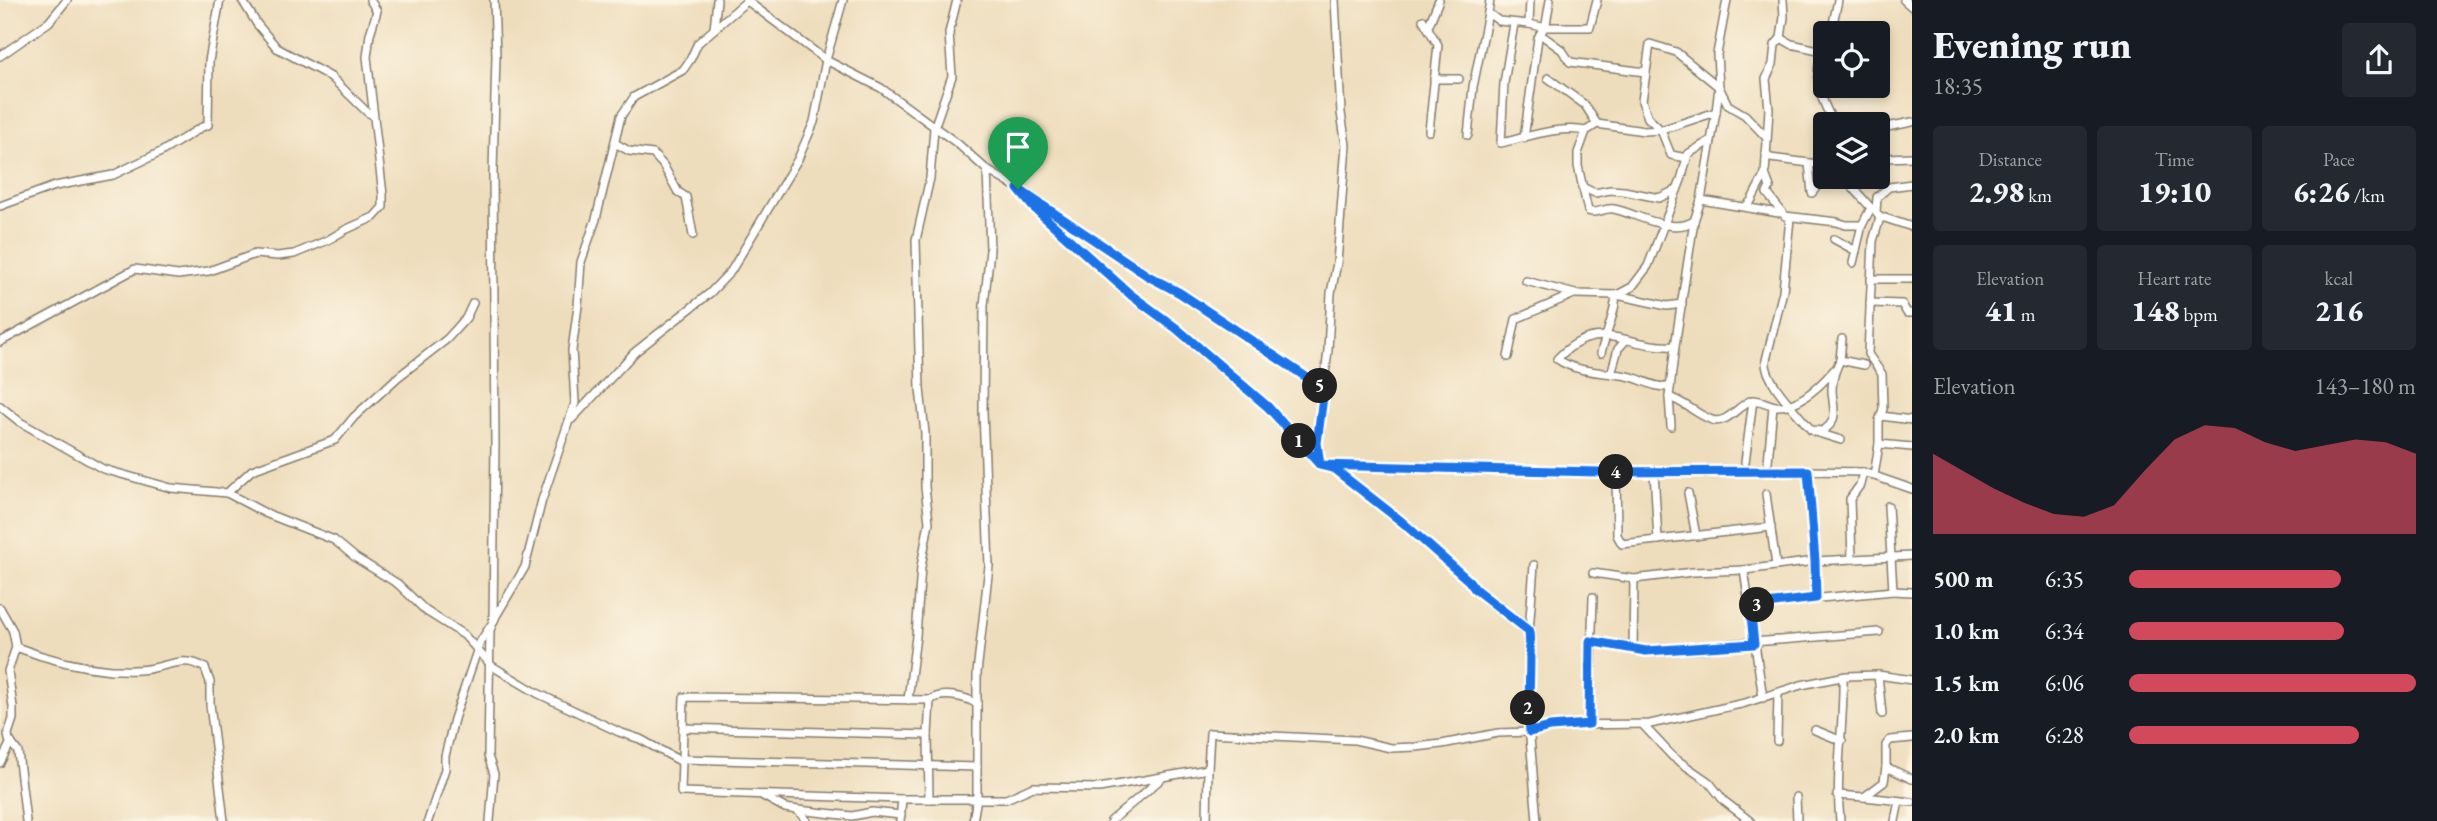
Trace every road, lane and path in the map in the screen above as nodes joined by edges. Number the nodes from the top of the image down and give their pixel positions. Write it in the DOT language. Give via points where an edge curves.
graph roads {
  1 [pos="66,0"];
  2 [pos="220,0"];
  3 [pos="242,0"];
  4 [pos="370,0"];
  5 [pos="381,0"];
  6 [pos="494,0"];
  7 [pos="717,0"];
  8 [pos="747,0"];
  9 [pos="842,0"];
  10 [pos="957,0"];
  11 [pos="1335,0"];
  12 [pos="1439,0"];
  13 [pos="1490,0"];
  14 [pos="1531,0"];
  15 [pos="1550,0"];
  16 [pos="1597,0"];
  17 [pos="1727,0"];
  18 [pos="1783,0"];
  19 [pos="1838,0"];
  20 [pos="1904,0"];
  21 [pos="1912,7"];
  22 [pos="377,11"];
  23 [pos="1488,13"];
  24 [pos="1834,21"];
  25 [pos="1514,24"];
  26 [pos="1529,24"];
  27 [pos="714,29"];
  28 [pos="1542,31"];
  29 [pos="1781,38"];
  30 [pos="1813,46"];
  31 [pos="0,56"];
  32 [pos="825,60"];
  33 [pos="1645,72"];
  34 [pos="1548,78"];
  35 [pos="1434,79"];
  36 [pos="1459,79"];
  37 [pos="1719,87"];
  38 [pos="1716,112"];
  39 [pos="373,114"];
  40 [pos="1647,115"];
  41 [pos="1912,122"];
  42 [pos="1597,124"];
  43 [pos="1890,126"];
  44 [pos="934,128"];
  45 [pos="1661,130"];
  46 [pos="1429,131"];
  47 [pos="1586,131"];
  48 [pos="1644,131"];
  49 [pos="1468,135"];
  50 [pos="1766,137"];
  51 [pos="1524,138"];
  52 [pos="1711,140"];
  53 [pos="615,143"];
  54 [pos="1765,153"];
  55 [pos="1912,157"];
  56 [pos="1686,158"];
  57 [pos="1890,158"];
  58 [pos="1809,163"];
  59 [pos="1813,164"];
  60 [pos="987,170"];
  61 [pos="1765,174"];
  62 [pos="1912,184"];
  63 [pos="1582,186"];
  64 [pos="1018,189"];
  65 [pos="1815,189"];
  66 [pos="1854,189"];
  67 [pos="1676,190"];
  68 [pos="1701,200"];
  69 [pos="0,206"];
  70 [pos="1746,206"];
  71 [pos="1780,213"];
  72 [pos="1790,218"];
  73 [pos="1880,218"];
  74 [pos="1694,221"];
  75 [pos="1664,224"];
  76 [pos="1862,225"];
  77 [pos="1912,227"];
  78 [pos="694,235"];
  79 [pos="1833,239"];
  80 [pos="1856,251"];
  81 [pos="1853,263"];
  82 [pos="1871,279"];
  83 [pos="1912,279"];
  84 [pos="1526,281"];
  85 [pos="1575,293"];
  86 [pos="1616,295"];
  87 [pos="473,303"];
  88 [pos="1870,303"];
  89 [pos="1682,304"];
  90 [pos="1910,313"];
  91 [pos="1912,321"];
  92 [pos="1604,335"];
  93 [pos="1842,339"];
  94 [pos="1626,340"];
  95 [pos="0,342"];
  96 [pos="1675,346"];
  97 [pos="1601,353"];
  98 [pos="1508,357"];
  99 [pos="1839,363"];
  100 [pos="1864,365"];
  101 [pos="1611,374"];
  102 [pos="1670,387"];
  103 [pos="1324,389"];
  104 [pos="1812,390"];
  105 [pos="1833,396"];
  106 [pos="1669,397"];
  107 [pos="1753,400"];
  108 [pos="1773,405"];
  109 [pos="1791,405"];
  110 [pos="0,406"];
  111 [pos="1881,416"];
  112 [pos="1912,420"];
  113 [pos="569,422"];
  114 [pos="1671,426"];
  115 [pos="1811,430"];
  116 [pos="1841,440"];
  117 [pos="1879,444"];
  118 [pos="1912,447"];
  119 [pos="1745,462"];
  120 [pos="1768,462"];
  121 [pos="1320,465"];
  122 [pos="1654,471"];
  123 [pos="1808,471"];
  124 [pos="1616,472"];
  125 [pos="1863,472"];
  126 [pos="1874,477"];
  127 [pos="1912,489"];
  128 [pos="227,493"];
  129 [pos="1688,493"];
  130 [pos="1766,494"];
  131 [pos="1888,506"];
  132 [pos="1771,527"];
  133 [pos="1696,536"];
  134 [pos="1658,540"];
  135 [pos="1912,556"];
  136 [pos="1890,557"];
  137 [pos="1852,559"];
  138 [pos="1815,561"];
  139 [pos="1534,565"];
  140 [pos="1776,565"];
  141 [pos="1744,570"];
  142 [pos="1593,573"];
  143 [pos="1634,579"];
  144 [pos="1893,591"];
  145 [pos="1912,592"];
  146 [pos="1593,597"];
  147 [pos="1816,598"];
  148 [pos="1750,606"];
  149 [pos="0,608"];
  150 [pos="493,622"];
  151 [pos="1529,631"];
  152 [pos="1879,632"];
  153 [pos="1590,641"];
  154 [pos="1754,644"];
  155 [pos="16,647"];
  156 [pos="1633,649"];
  157 [pos="477,650"];
  158 [pos="489,660"];
  159 [pos="8,671"];
  160 [pos="1878,675"];
  161 [pos="0,676"];
  162 [pos="1843,677"];
  163 [pos="1912,680"];
  164 [pos="1778,693"];
  165 [pos="1763,698"];
  166 [pos="908,700"];
  167 [pos="930,700"];
  168 [pos="977,704"];
  169 [pos="1882,714"];
  170 [pos="1589,724"];
  171 [pos="1643,725"];
  172 [pos="683,728"];
  173 [pos="1815,730"];
  174 [pos="1530,732"];
  175 [pos="928,735"];
  176 [pos="1912,738"];
  177 [pos="1777,741"];
  178 [pos="1842,741"];
  179 [pos="11,742"];
  180 [pos="682,761"];
  181 [pos="0,763"];
  182 [pos="928,766"];
  183 [pos="977,767"];
  184 [pos="1886,767"];
  185 [pos="1208,769"];
  186 [pos="1163,778"];
  187 [pos="1912,779"];
  188 [pos="759,794"];
  189 [pos="1837,794"];
  190 [pos="1796,797"];
  191 [pos="1864,797"];
  192 [pos="977,798"];
  193 [pos="902,799"];
  194 [pos="929,799"];
  195 [pos="1899,801"];
  196 [pos="1912,802"];
  197 [pos="798,810"];
  198 [pos="901,818"];
  199 [pos="26,821"];
  200 [pos="224,821"];
  201 [pos="428,821"];
  202 [pos="490,821"];
  203 [pos="807,821"];
  204 [pos="973,821"];
  205 [pos="1111,821"];
  206 [pos="1207,821"];
  207 [pos="1537,821"];
  208 [pos="1750,821"];
  209 [pos="1797,821"];
  210 [pos="1840,821"];
  211 [pos="1895,821"];
  1 -- 31 [label="street" via="56,16"];
  2 -- 69 [label="street" via="209,61 208,125 113,174 55,186"];
  3 -- 39 [label="street" via="277,47 331,77"];
  4 -- 22 [label="street"];
  5 -- 22 [label="street"];
  6 -- 150 [label="street"];
  7 -- 27 [label="street"];
  8 -- 27 [label="street"];
  8 -- 32 [label="street"];
  9 -- 32 [label="street"];
  10 -- 44 [label="street" via="949,33 953,71"];
  11 -- 103 [label="street" via="1346,145"];
  12 -- 35 [label="street" via="1425,24 1438,45"];
  13 -- 23 [label="street"];
  14 -- 26 [label="street"];
  15 -- 28 [label="street"];
  16 -- 28 [label="street" via="1590,27"];
  17 -- 37 [label="street" via="1717,54"];
  18 -- 29 [label="street"];
  19 -- 24 [label="street"];
  20 -- 21 [label="street"];
  22 -- 39 [label="street" via="367,57"];
  23 -- 25 [label="street"];
  23 -- 49 [label="street"];
  25 -- 26 [label="street"];
  25 -- 51 [label="street" via="1504,83 1501,143"];
  26 -- 28 [label="street"];
  27 -- 53 [label="street" via="698,43 683,70 634,97 621,116"];
  28 -- 33 [label="street" via="1570,62"];
  28 -- 51 [label="street"];
  29 -- 30 [label="street"];
  29 -- 50 [label="street" via="1766,79"];
  32 -- 44 [label="street" via="881,88"];
  32 -- 113 [label="street" via="814,122 798,159 731,271 635,352"];
  33 -- 37 [label="street" via="1650,44 1676,52"];
  33 -- 40 [label="street" via="1642,101"];
  34 -- 42 [label="street" via="1585,105"];
  35 -- 36 [label="street"];
  35 -- 46 [label="street"];
  37 -- 38 [label="street"];
  37 -- 50 [label="street" via="1728,105"];
  38 -- 45 [label="street"];
  38 -- 52 [label="street"];
  39 -- 95 [label="street" via="383,202 374,217 294,254 255,254 209,271 178,275 135,269"];
  40 -- 45 [label="street"];
  40 -- 48 [label="street"];
  41 -- 43 [label="street"];
  42 -- 47 [label="street"];
  42 -- 48 [label="street"];
  44 -- 60 [label="street"];
  44 -- 166 [label="street" via="916,248 929,532 921,567"];
  45 -- 48 [label="street"];
  45 -- 56 [label="street" via="1671,155"];
  47 -- 51 [label="street"];
  47 -- 63 [label="street" via="1578,153"];
  50 -- 54 [label="street"];
  52 -- 56 [label="street"];
  52 -- 68 [label="street"];
  53 -- 78 [label="street" via="629,151 653,154 663,165 678,192 686,197"];
  53 -- 113 [label="street" via="597,219 581,262 572,350 576,392"];
  54 -- 58 [label="street" via="1770,158"];
  54 -- 61 [label="street"];
  55 -- 57 [label="street"];
  56 -- 67 [label="street"];
  58 -- 59 [label="street"];
  58 -- 65 [label="street" via="1812,193"];
  60 -- 64 [label="street"];
  60 -- 168 [label="street" via="990,250 984,305 983,411 989,566"];
  61 -- 70 [label="street"];
  61 -- 71 [label="street" via="1770,187 1767,194"];
  62 -- 73 [label="street" via="1889,187 1877,197"];
  63 -- 67 [label="street" via="1595,193 1625,191 1659,198"];
  63 -- 75 [label="street" via="1590,213 1611,209"];
  64 -- 103 [label="street"];
  64 -- 121 [label="street" via="1131,295 1268,407"];
  66 -- 76 [label="street" via="1871,208"];
  67 -- 75 [label="street"];
  68 -- 70 [label="street"];
  68 -- 74 [label="street"];
  70 -- 71 [label="street"];
  71 -- 72 [label="street"];
  72 -- 76 [label="street"];
  72 -- 109 [label="street" via="1783,291 1765,366"];
  73 -- 77 [label="street"];
  73 -- 82 [label="street" via="1873,241"];
  74 -- 75 [label="street"];
  74 -- 89 [label="street"];
  75 -- 86 [label="street" via="1644,273 1632,287"];
  76 -- 80 [label="street"];
  79 -- 80 [label="street"];
  80 -- 81 [label="street"];
  82 -- 83 [label="street"];
  82 -- 88 [label="street"];
  84 -- 85 [label="street"];
  85 -- 86 [label="street"];
  85 -- 98 [label="street" via="1516,318"];
  86 -- 89 [label="street" via="1667,306"];
  86 -- 92 [label="street"];
  87 -- 128 [label="street" via="447,339 354,416 335,440 252,470"];
  88 -- 90 [label="street" via="1902,304"];
  88 -- 111 [label="street" via="1868,354 1882,374"];
  89 -- 96 [label="street"];
  90 -- 91 [label="street"];
  92 -- 94 [label="street"];
  92 -- 97 [label="street"];
  92 -- 101 [label="street" via="1588,338 1557,359 1578,369"];
  93 -- 99 [label="street"];
  94 -- 96 [label="street"];
  94 -- 101 [label="street" via="1618,349"];
  96 -- 102 [label="street"];
  99 -- 100 [label="street"];
  99 -- 104 [label="street"];
  99 -- 105 [label="street"];
  101 -- 102 [label="street"];
  102 -- 106 [label="street"];
  103 -- 121 [label="street" via="1317,443"];
  104 -- 105 [label="street"];
  104 -- 109 [label="street"];
  105 -- 115 [label="street" via="1832,423 1822,431"];
  106 -- 107 [label="street" via="1716,421"];
  106 -- 114 [label="street"];
  107 -- 108 [label="street"];
  107 -- 119 [label="street"];
  108 -- 109 [label="street"];
  108 -- 120 [label="street"];
  109 -- 115 [label="street"];
  110 -- 128 [label="street" via="64,449 103,468 170,488"];
  111 -- 112 [label="street"];
  111 -- 117 [label="street"];
  113 -- 150 [label="street" via="542,500 526,567"];
  115 -- 116 [label="street"];
  117 -- 118 [label="street"];
  117 -- 126 [label="street"];
  121 -- 124 [label="street"];
  121 -- 151 [label="street" via="1333,468 1401,521"];
  122 -- 123 [label="street"];
  122 -- 124 [label="street"];
  122 -- 134 [label="street"];
  123 -- 125 [label="street"];
  123 -- 138 [label="street"];
  124 -- 134 [label="street" via="1619,542"];
  125 -- 126 [label="street"];
  125 -- 137 [label="street" via="1850,499"];
  126 -- 127 [label="street"];
  128 -- 157 [label="street" via="334,540 398,584"];
  129 -- 133 [label="street"];
  130 -- 132 [label="street"];
  131 -- 136 [label="street"];
  132 -- 133 [label="street"];
  132 -- 140 [label="street"];
  133 -- 134 [label="street"];
  135 -- 136 [label="street"];
  136 -- 137 [label="street"];
  136 -- 144 [label="street"];
  137 -- 138 [label="street"];
  138 -- 140 [label="street"];
  138 -- 147 [label="street"];
  139 -- 151 [label="street"];
  140 -- 141 [label="street"];
  141 -- 143 [label="street"];
  141 -- 148 [label="street"];
  142 -- 143 [label="street"];
  143 -- 156 [label="street"];
  144 -- 145 [label="street"];
  144 -- 147 [label="street"];
  146 -- 153 [label="street"];
  147 -- 148 [label="street"];
  148 -- 154 [label="street"];
  149 -- 155 [label="street"];
  150 -- 157 [label="street"];
  150 -- 158 [label="street"];
  151 -- 174 [label="street"];
  152 -- 154 [label="street"];
  153 -- 156 [label="street"];
  153 -- 170 [label="street"];
  154 -- 156 [label="street"];
  154 -- 165 [label="street"];
  155 -- 159 [label="street"];
  155 -- 200 [label="street" via="50,659 113,670 149,669 178,661 205,668"];
  157 -- 158 [label="street"];
  157 -- 201 [label="street"];
  158 -- 180 [label="street" via="537,693"];
  158 -- 202 [label="street" via="488,756 494,774"];
  159 -- 161 [label="street"];
  159 -- 179 [label="street"];
  160 -- 162 [label="street"];
  160 -- 163 [label="street"];
  160 -- 169 [label="street"];
  162 -- 164 [label="street"];
  162 -- 178 [label="street"];
  164 -- 165 [label="street"];
  164 -- 177 [label="street"];
  165 -- 171 [label="street"];
  166 -- 167 [label="street"];
  166 -- 172 [label="street" via="684,697"];
  167 -- 168 [label="street" via="968,697"];
  167 -- 175 [label="street"];
  168 -- 183 [label="street"];
  170 -- 171 [label="street"];
  170 -- 174 [label="street"];
  171 -- 208 [label="street"];
  172 -- 175 [label="street"];
  172 -- 180 [label="street"];
  173 -- 178 [label="street"];
  174 -- 185 [label="street" via="1391,748 1355,740 1210,733"];
  174 -- 207 [label="street"];
  175 -- 182 [label="street"];
  176 -- 184 [label="street" via="1886,744"];
  178 -- 189 [label="street"];
  179 -- 181 [label="street"];
  179 -- 199 [label="street" via="18,752"];
  180 -- 182 [label="street"];
  180 -- 188 [label="street" via="681,792"];
  182 -- 183 [label="street"];
  182 -- 194 [label="street"];
  183 -- 192 [label="street"];
  184 -- 187 [label="street"];
  184 -- 191 [label="street" via="1884,782"];
  185 -- 186 [label="street"];
  185 -- 206 [label="street"];
  186 -- 192 [label="street" via="1099,788 1033,787 1006,799"];
  186 -- 205 [label="street"];
  188 -- 193 [label="street"];
  188 -- 197 [label="street"];
  189 -- 191 [label="street"];
  189 -- 210 [label="street"];
  190 -- 209 [label="street"];
  191 -- 195 [label="street"];
  192 -- 194 [label="street"];
  192 -- 204 [label="street"];
  193 -- 194 [label="street"];
  193 -- 198 [label="street"];
  195 -- 196 [label="street"];
  195 -- 211 [label="street"];
  197 -- 198 [label="street" via="852,816 872,812"];
  197 -- 203 [label="street"];
}
